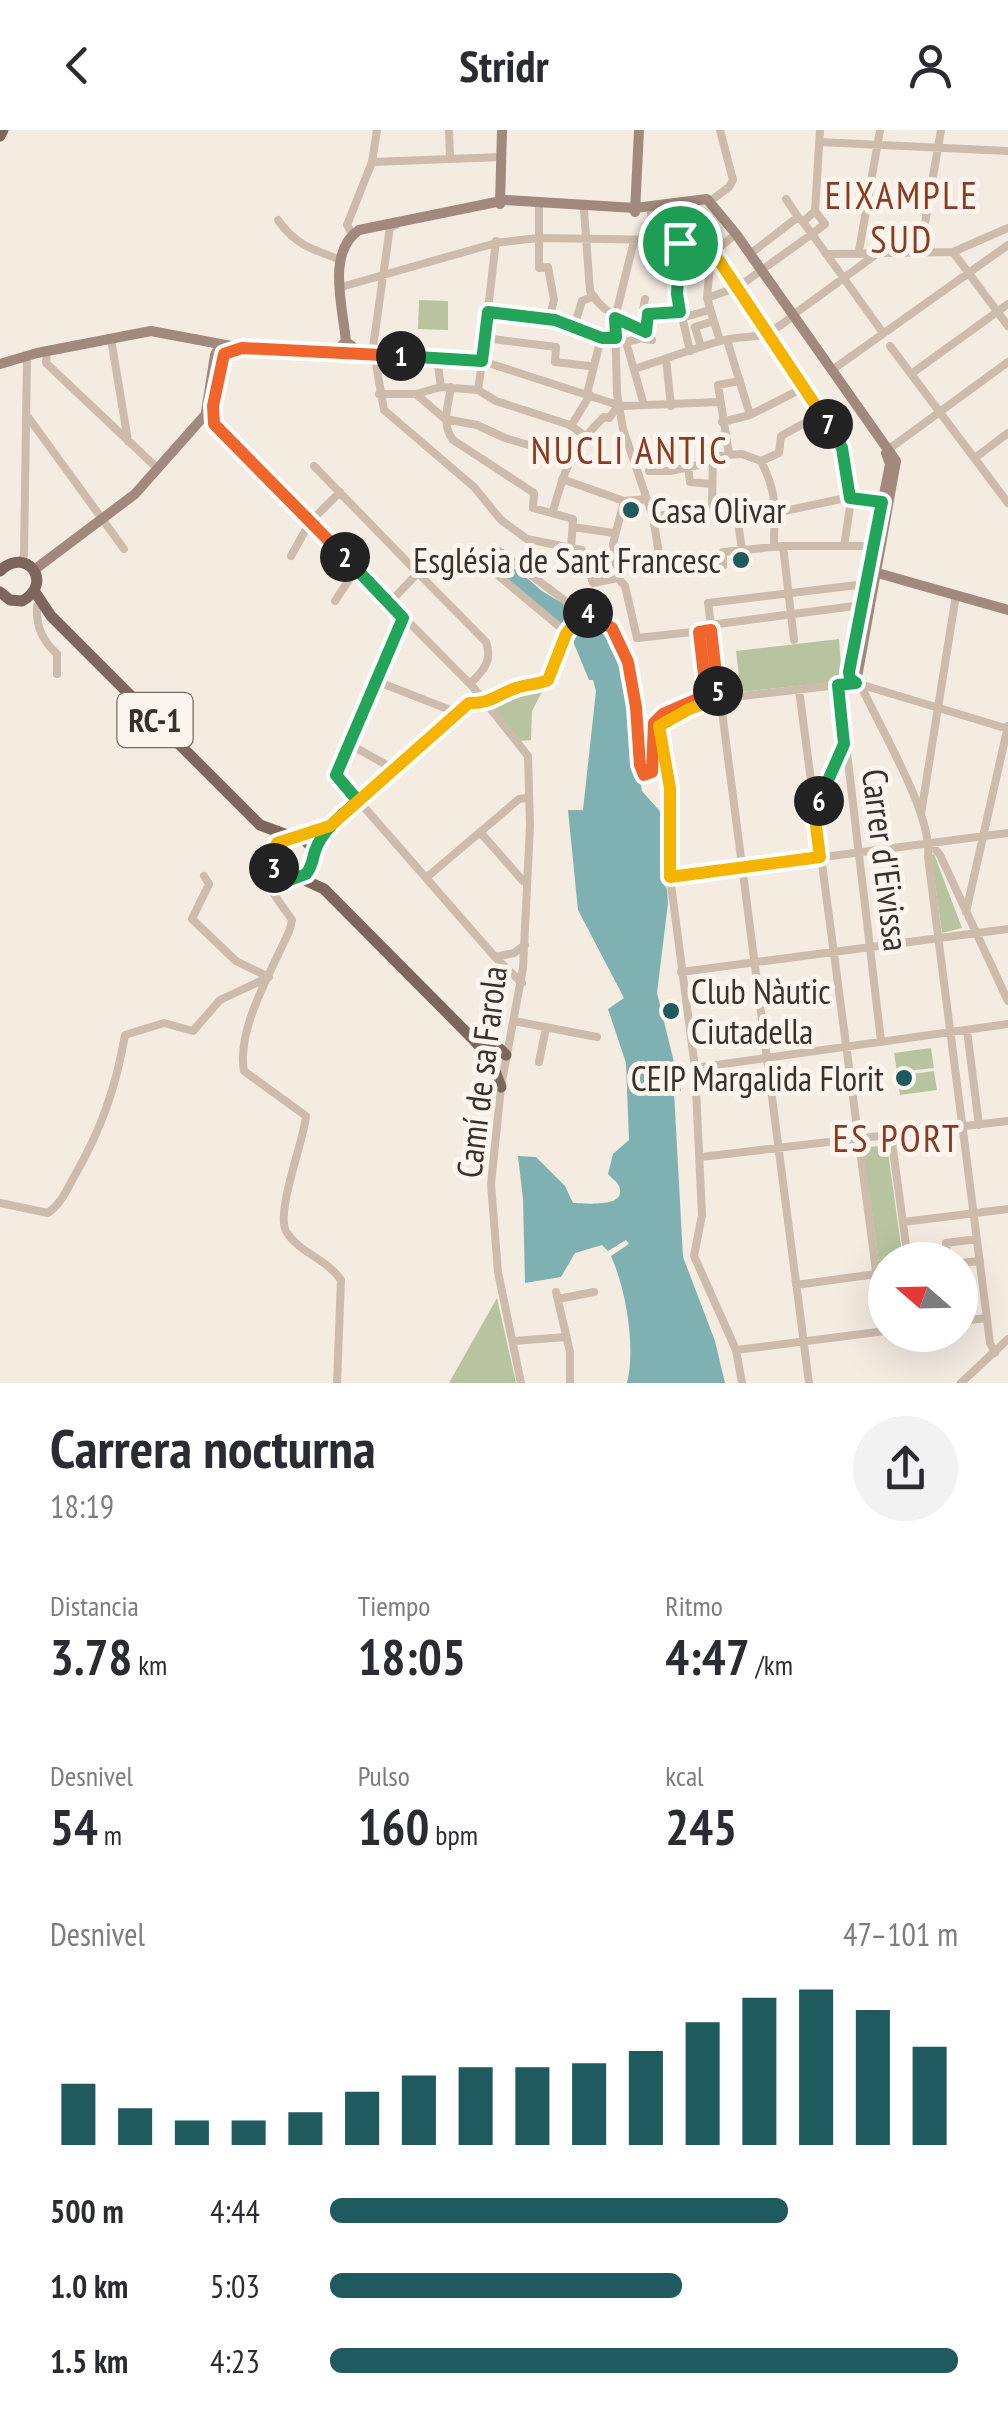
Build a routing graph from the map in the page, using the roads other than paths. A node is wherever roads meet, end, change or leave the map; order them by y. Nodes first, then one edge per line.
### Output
1 (378, 130) edge
2 (449, 130) edge
3 (502, 130) edge
4 (639, 130) edge
5 (720, 130) edge
6 (820, 130) edge
7 (880, 130) edge
8 (942, 130) edge
9 (820, 142) junction
10 (878, 144) junction
11 (938, 148) junction
12 (1008, 151) edge
13 (501, 157) junction
14 (450, 158) junction
15 (372, 162) junction
16 (786, 198) dead end
17 (708, 202) junction
18 (500, 205) junction
19 (539, 205) junction
20 (584, 207) junction
21 (681, 208) junction
22 (635, 210) junction
23 (815, 211) junction
24 (800, 219) junction
25 (278, 220) dead end
26 (405, 220) junction
27 (390, 227) junction
28 (1008, 228) edge
29 (354, 234) junction
30 (812, 234) junction
31 (734, 235) junction
32 (584, 236) junction
33 (538, 238) junction
34 (634, 240) junction
35 (496, 241) junction
36 (680, 243) junction
37 (1008, 245) edge
38 (859, 252) junction
39 (880, 252) junction
40 (920, 252) junction
41 (953, 252) junction
42 (711, 254) junction
43 (750, 254) junction
44 (826, 254) junction
45 (339, 260) junction
46 (527, 268) dead end
47 (538, 268) junction
48 (759, 271) junction
49 (967, 272) junction
50 (384, 276) junction
51 (844, 279) junction
52 (341, 287) junction
53 (738, 288) junction
54 (707, 298) junction
55 (596, 299) junction
56 (645, 299) dead end
57 (1008, 304) edge
58 (997, 311) junction
59 (488, 312) junction
60 (648, 314) junction
61 (681, 315) junction
62 (551, 316) junction
63 (616, 317) junction
64 (791, 317) junction
65 (1008, 326) edge
66 (574, 327) junction
67 (768, 335) junction
68 (883, 335) junction
69 (644, 337) junction
70 (485, 338) junction
71 (603, 339) junction
72 (111, 340) junction
73 (724, 340) junction
74 (621, 342) junction
75 (890, 346) dead end
76 (219, 347) junction
77 (701, 347) junction
78 (348, 348) junction
79 (374, 351) junction
80 (690, 351) junction
81 (47, 357) junction
82 (436, 359) junction
83 (666, 359) junction
84 (27, 361) junction
85 (1008, 362) edge
86 (0, 364) edge
87 (482, 365) junction
88 (593, 365) junction
89 (634, 369) junction
90 (830, 371) junction
91 (911, 374) junction
92 (740, 381) junction
93 (440, 387) junction
94 (451, 387) junction
95 (803, 388) junction
96 (478, 390) junction
97 (379, 394) junction
98 (416, 394) junction
99 (589, 394) junction
100 (719, 402) junction
101 (619, 405) junction
102 (644, 406) junction
103 (671, 406) junction
104 (209, 409) junction
105 (811, 411) dead end
106 (940, 412) junction
107 (750, 414) junction
108 (123, 415) junction
109 (28, 417) junction
110 (445, 420) junction
111 (108, 421) junction
112 (722, 422) junction
113 (571, 426) junction
114 (1008, 433) edge
115 (585, 436) junction
116 (128, 440) junction
117 (889, 453) junction
118 (729, 454) junction
119 (569, 458) junction
120 (976, 459) junction
121 (761, 461) junction
122 (713, 462) junction
123 (314, 466) dead end
124 (688, 467) junction
125 (156, 468) junction
126 (649, 471) dead end
127 (562, 479) junction
128 (711, 484) junction
129 (340, 492) junction
130 (850, 498) junction
131 (648, 500) junction
132 (624, 501) junction
133 (1008, 501) edge
134 (886, 502) junction
135 (712, 506) junction
136 (996, 508) dead end
137 (553, 512) junction
138 (776, 514) junction
139 (654, 517) junction
140 (103, 518) junction
141 (310, 522) junction
142 (738, 522) junction
143 (573, 523) junction
144 (614, 533) junction
145 (844, 546) junction
146 (778, 547) junction
147 (877, 547) junction
148 (124, 548) dead end
149 (571, 548) junction
150 (742, 550) junction
151 (499, 552) dead end
152 (292, 556) dead end
153 (0, 558) edge
154 (18, 562) junction
155 (488, 566) dead end
156 (724, 566) dead end
157 (356, 568) junction
158 (34, 570) junction
159 (0, 571) edge
160 (662, 572) dead end
161 (418, 573) junction
162 (870, 576) junction
163 (622, 582) junction
164 (0, 592) edge
165 (34, 592) junction
166 (788, 593) junction
167 (956, 595) junction
168 (22, 601) junction
169 (335, 601) dead end
170 (389, 603) junction
171 (36, 606) junction
172 (866, 606) junction
173 (1008, 610) edge
174 (582, 613) junction
175 (790, 614) junction
176 (51, 616) junction
177 (403, 618) junction
178 (714, 626) junction
179 (567, 632) junction
180 (699, 632) junction
181 (794, 640) dead end
182 (56, 674) dead end
183 (376, 681) junction
184 (838, 685) junction
185 (858, 685) junction
186 (472, 686) junction
187 (799, 690) junction
188 (719, 699) junction
189 (469, 703) junction
190 (487, 703) junction
191 (939, 709) junction
192 (458, 714) junction
193 (1008, 728) edge
194 (349, 744) junction
195 (844, 744) junction
196 (394, 769) junction
197 (528, 798) junction
198 (358, 801) junction
199 (814, 811) junction
200 (921, 814) junction
201 (260, 825) junction
202 (330, 826) junction
203 (480, 832) junction
204 (1008, 833) edge
205 (985, 836) junction
206 (295, 837) junction
207 (930, 843) junction
208 (858, 852) junction
209 (314, 857) junction
210 (820, 857) junction
211 (273, 862) junction
212 (742, 868) junction
213 (204, 876) dead end
214 (670, 877) junction
215 (294, 878) junction
216 (426, 878) junction
217 (525, 884) junction
218 (274, 886) junction
219 (324, 889) junction
220 (966, 912) junction
221 (1008, 929) edge
222 (977, 934) junction
223 (939, 938) junction
224 (524, 945) junction
225 (869, 948) junction
226 (833, 952) junction
227 (495, 958) junction
228 (754, 962) junction
229 (681, 972) junction
230 (269, 978) junction
231 (522, 983) junction
232 (1008, 1000) edge
233 (514, 1021) junction
234 (1008, 1024) edge
235 (546, 1028) junction
236 (967, 1030) junction
237 (952, 1032) junction
238 (510, 1036) junction
239 (597, 1038) dead end
240 (881, 1041) junction
241 (846, 1046) junction
242 (491, 1052) junction
243 (506, 1055) junction
244 (766, 1057) junction
245 (539, 1062) dead end
246 (695, 1068) junction
247 (500, 1087) junction
248 (1008, 1121) edge
249 (979, 1124) junction
250 (963, 1126) junction
251 (891, 1135) junction
252 (858, 1139) junction
253 (778, 1148) junction
254 (700, 1157) junction
255 (0, 1204) edge
256 (1008, 1209) edge
257 (974, 1213) junction
258 (903, 1222) junction
259 (977, 1239) junction
260 (872, 1242) edge
261 (906, 1242) edge
262 (954, 1242) edge
263 (980, 1261) joint
264 (868, 1275) edge
265 (796, 1285) junction
266 (594, 1292) dead end
267 (987, 1318) junction
268 (978, 1319) edge
269 (868, 1333) edge
270 (566, 1337) junction
271 (1008, 1339) edge
272 (514, 1341) junction
273 (804, 1341) junction
274 (736, 1350) junction
275 (995, 1353) junction
276 (337, 1383) edge
277 (521, 1383) edge
278 (570, 1383) edge
279 (742, 1383) edge
280 (809, 1383) edge
281 (961, 1383) edge

1 - 15 street
2 - 14 street
3 - 13 street
4 - 22 street
5 - 17 street
6 - 9 street
7 - 10 street
8 - 11 street
9 - 10 street
9 - 23 street
10 - 11 street
10 - 38 street
11 - 12 street
11 - 40 street
13 - 14 street
13 - 18 street
14 - 15 street
15 - 29 street
16 - 24 street
17 - 21 street
17 - 22 street
17 - 31 street
18 - 19 street
18 - 26 street
18 - 27 street
19 - 20 street
19 - 33 street
20 - 22 street
20 - 32 street
21 - 22 street
21 - 36 street
23 - 24 street
23 - 30 street
24 - 30 street
24 - 43 street
25 - 45 street
26 - 27 street
26 - 29 street
27 - 29 street
27 - 50 street
28 - 41 street
29 - 45 street
30 - 44 street
30 - 48 street
31 - 42 street
31 - 43 street
31 - 48 street
32 - 33 street
32 - 34 street
32 - 55 street
33 - 35 street
33 - 47 street
34 - 36 street
34 - 63 street
35 - 50 street
35 - 59 street
36 - 42 street
36 - 61 street
37 - 49 street
38 - 39 street
38 - 44 street
39 - 40 street
39 - 51 street
40 - 41 street
41 - 49 street
42 - 53 street
42 - 54 street
43 - 48 street
44 - 51 street
45 - 52 street
46 - 47 street
47 - 62 street
48 - 53 street
48 - 64 street
49 - 58 street
49 - 68 street
50 - 52 street
50 - 79 street
51 - 64 street
51 - 68 street
52 - 78 street
53 - 54 street
53 - 67 street
54 - 61 street
55 - 63 street
55 - 66 street
56 - 60 street
57 - 58 street
58 - 65 street
58 - 91 street
59 - 62 street
59 - 70 street
60 - 61 street
60 - 69 street
61 - 80 street
62 - 66 street
63 - 69 street
63 - 74 street
64 - 67 street
64 - 90 street
66 - 71 street
67 - 73 street
67 - 95 street
68 - 90 street
69 - 74 street
70 - 87 street
70 - 88 street
71 - 74 street
71 - 88 street
72 - 76 street
72 - 81 street
72 - 108 street
73 - 77 street
73 - 77 street
73 - 92 street
74 - 89 street
74 - 101 street
75 - 91 street
76 - 78 street
76 - 104 street
77 - 80 street
78 - 79 street
79 - 82 street
79 - 97 street
80 - 83 street
81 - 84 street
81 - 111 street
82 - 87 street
82 - 93 street
83 - 89 street
83 - 103 street
84 - 86 street
84 - 109 street
85 - 106 street
87 - 96 street
87 - 99 street
88 - 99 street
89 - 102 street
90 - 117 street
91 - 106 street
92 - 100 street
92 - 107 street
93 - 94 street
93 - 98 street
94 - 96 street
94 - 110 street
95 - 107 street
95 - 130 street
96 - 113 street
97 - 98 street
97 - 149 street
98 - 110 street
99 - 101 street
99 - 113 street
100 - 103 street
100 - 112 street
101 - 102 street
101 - 115 street
101 - 131 street
102 - 103 street
104 - 125 street
104 - 141 street
105 - 121 street
106 - 117 street
106 - 120 street
107 - 112 street
108 - 111 street
108 - 116 street
109 - 140 street
109 - 154 street
110 - 119 street
110 - 137 street
111 - 116 street
112 - 118 street
113 - 115 street
114 - 120 street
115 - 119 street
116 - 125 street
117 - 134 street
118 - 121 street
118 - 122 street
119 - 127 street
120 - 133 street
121 - 138 street
122 - 124 street
122 - 128 street
123 - 129 street
124 - 126 street
124 - 128 street
125 - 140 street
127 - 132 street
127 - 137 street
128 - 135 street
129 - 141 street
129 - 161 street
130 - 134 street
130 - 138 street
130 - 145 street
131 - 132 street
131 - 139 street
132 - 144 street
133 - 136 street
134 - 147 street
135 - 139 street
135 - 142 street
137 - 143 street
138 - 142 street
138 - 146 street
139 - 160 street
140 - 148 street
140 - 158 street
141 - 152 street
141 - 157 street
142 - 150 street
143 - 144 street
143 - 149 street
144 - 163 street
145 - 146 street
145 - 147 street
146 - 150 street
146 - 166 street
147 - 162 street
149 - 163 street
150 - 156 street
151 - 174 street
153 - 154 main road
154 - 158 main road
154 - 159 main road
155 - 179 street
157 - 169 street
157 - 170 street
158 - 165 main road
161 - 170 street
161 - 186 street
162 - 166 street
162 - 167 street
162 - 172 street
163 - 180 street
164 - 168 main road, RC-1
165 - 168 main road
165 - 176 main road, RC-1
166 - 175 street
166 - 178 street
167 - 173 street
167 - 191 street
168 - 171 main road, RC-1
170 - 177 street
171 - 176 main road, RC-1
171 - 182 street
172 - 175 street
172 - 185 street
174 - 179 street
174 - 180 street
175 - 178 street
175 - 181 street
176 - 201 main road, RC-1
177 - 183 street
177 - 186 street
178 - 180 street
178 - 188 street
179 - 190 street
183 - 192 street
183 - 194 street
184 - 185 street
184 - 187 street
184 - 195 street, Carrer d'Eivissa
185 - 191 street
185 - 200 street
186 - 189 street
186 - 190 street
187 - 188 street
187 - 199 street
188 - 212 street
188 - 214 street
189 - 190 street
189 - 192 street
190 - 197 street, Camí de sa Farola
191 - 193 street
191 - 200 street
192 - 196 street
193 - 205 street
194 - 196 street
194 - 198 street
195 - 199 street
195 - 208 street, Carrer d'Eivissa
196 - 198 street
197 - 203 street
197 - 217 street, Camí de sa Farola
198 - 202 street
198 - 216 street
199 - 210 street
200 - 207 street
201 - 206 main road, RC-1
201 - 211 main road, RC-1
202 - 206 street
202 - 209 street
203 - 216 street
203 - 217 street
204 - 205 street
205 - 207 street
205 - 220 street
206 - 209 main road, RC-1
206 - 211 main road
207 - 208 street
207 - 220 street
207 - 223 street
208 - 210 street
208 - 225 street, Carrer d'Eivissa
209 - 215 main road
209 - 219 main road, RC-1
210 - 212 street
210 - 226 street
211 - 215 main road, RC-1
211 - 218 street
212 - 214 street
212 - 228 street
213 - 230 street
214 - 229 street
215 - 218 street
215 - 219 main road, RC-1
216 - 227 street
217 - 224 street, Camí de sa Farola
218 - 230 street
219 - 242 main road, RC-1
220 - 222 street
221 - 222 street
222 - 223 street
222 - 232 street
223 - 225 street
223 - 237 street
224 - 227 street, Camí de sa Farola
224 - 231 street, Camí de sa Farola
225 - 226 street
225 - 240 street, Carrer d'Eivissa
226 - 228 street
226 - 241 street
227 - 231 street
228 - 229 street
228 - 244 street
229 - 246 street
230 - 255 street
230 - 276 street
231 - 233 street, Camí de sa Farola
233 - 235 street
233 - 238 street, Camí de sa Farola
234 - 236 street
235 - 239 street
235 - 245 street
236 - 237 street
236 - 249 street
237 - 240 street
237 - 250 street
238 - 242 main road
238 - 243 street, Camí de sa Farola
240 - 241 street
241 - 244 street
241 - 252 street
242 - 243 main road, RC-1
242 - 247 main road
243 - 247 street, Camí de sa Farola
244 - 246 street
244 - 253 street
246 - 254 street
247 - 272 street, Camí de sa Farola
248 - 249 street
249 - 250 street
250 - 251 street
250 - 257 street
251 - 252 street
251 - 258 street
252 - 253 street
252 - 260 street
253 - 254 street
253 - 265 street
254 - 274 street
256 - 257 street
257 - 258 street
257 - 259 street
258 - 261 street
259 - 262 street
259 - 263 street
263 - 267 street
264 - 265 street
265 - 273 street
266 - 270 street
267 - 268 street
267 - 275 street
269 - 273 street
270 - 272 street
270 - 278 street
271 - 275 street
272 - 277 street, Camí de sa Farola
273 - 274 street
273 - 280 street
274 - 279 street
275 - 281 street

